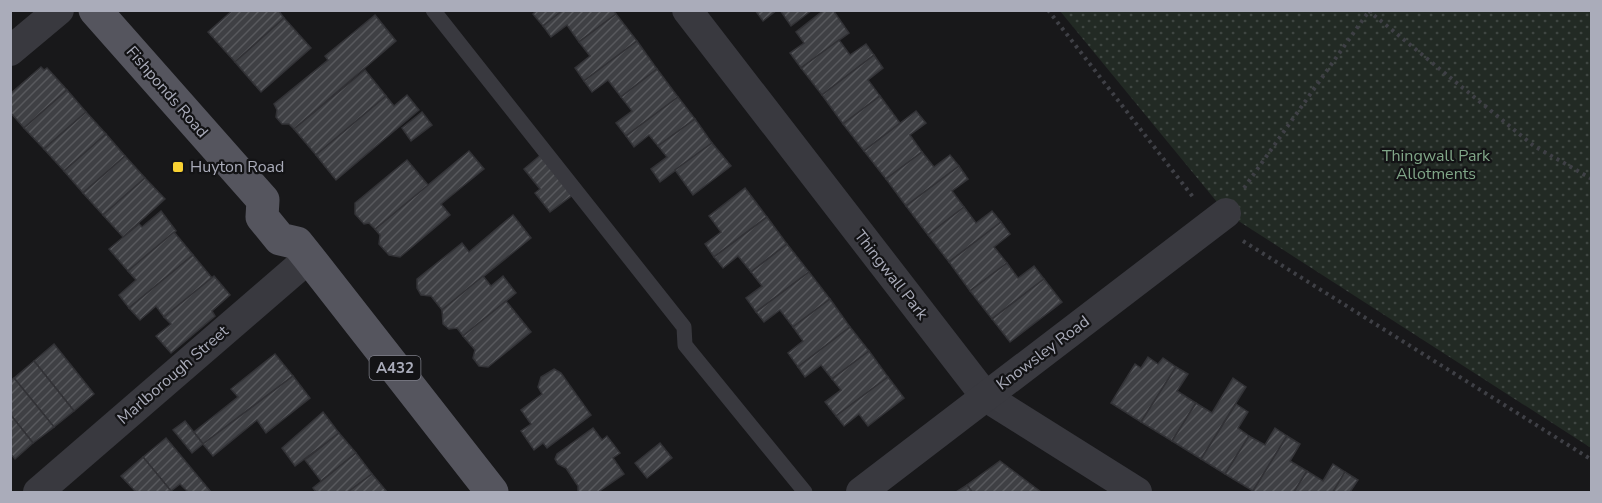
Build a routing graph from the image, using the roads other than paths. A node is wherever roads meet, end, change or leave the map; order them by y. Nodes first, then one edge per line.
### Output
1 (59, 10) edge
2 (96, 10) edge
3 (433, 10) edge
4 (687, 10) edge
5 (10, 51) edge
6 (1220, 218) road end
7 (303, 251) junction
8 (986, 397) junction
9 (38, 492) edge
10 (492, 492) edge
11 (805, 492) edge
12 (861, 492) edge
13 (1137, 492) edge

1 - 5 street
2 - 7 main road, Fishponds Road / A432
3 - 11 lane
4 - 8 street, Thingwall Park
6 - 8 street, Knowsley Road
7 - 9 street, Marlborough Street
7 - 10 main road, Fishponds Road / A432
8 - 12 street, Knowsley Road
8 - 13 street, Thingwall Park

